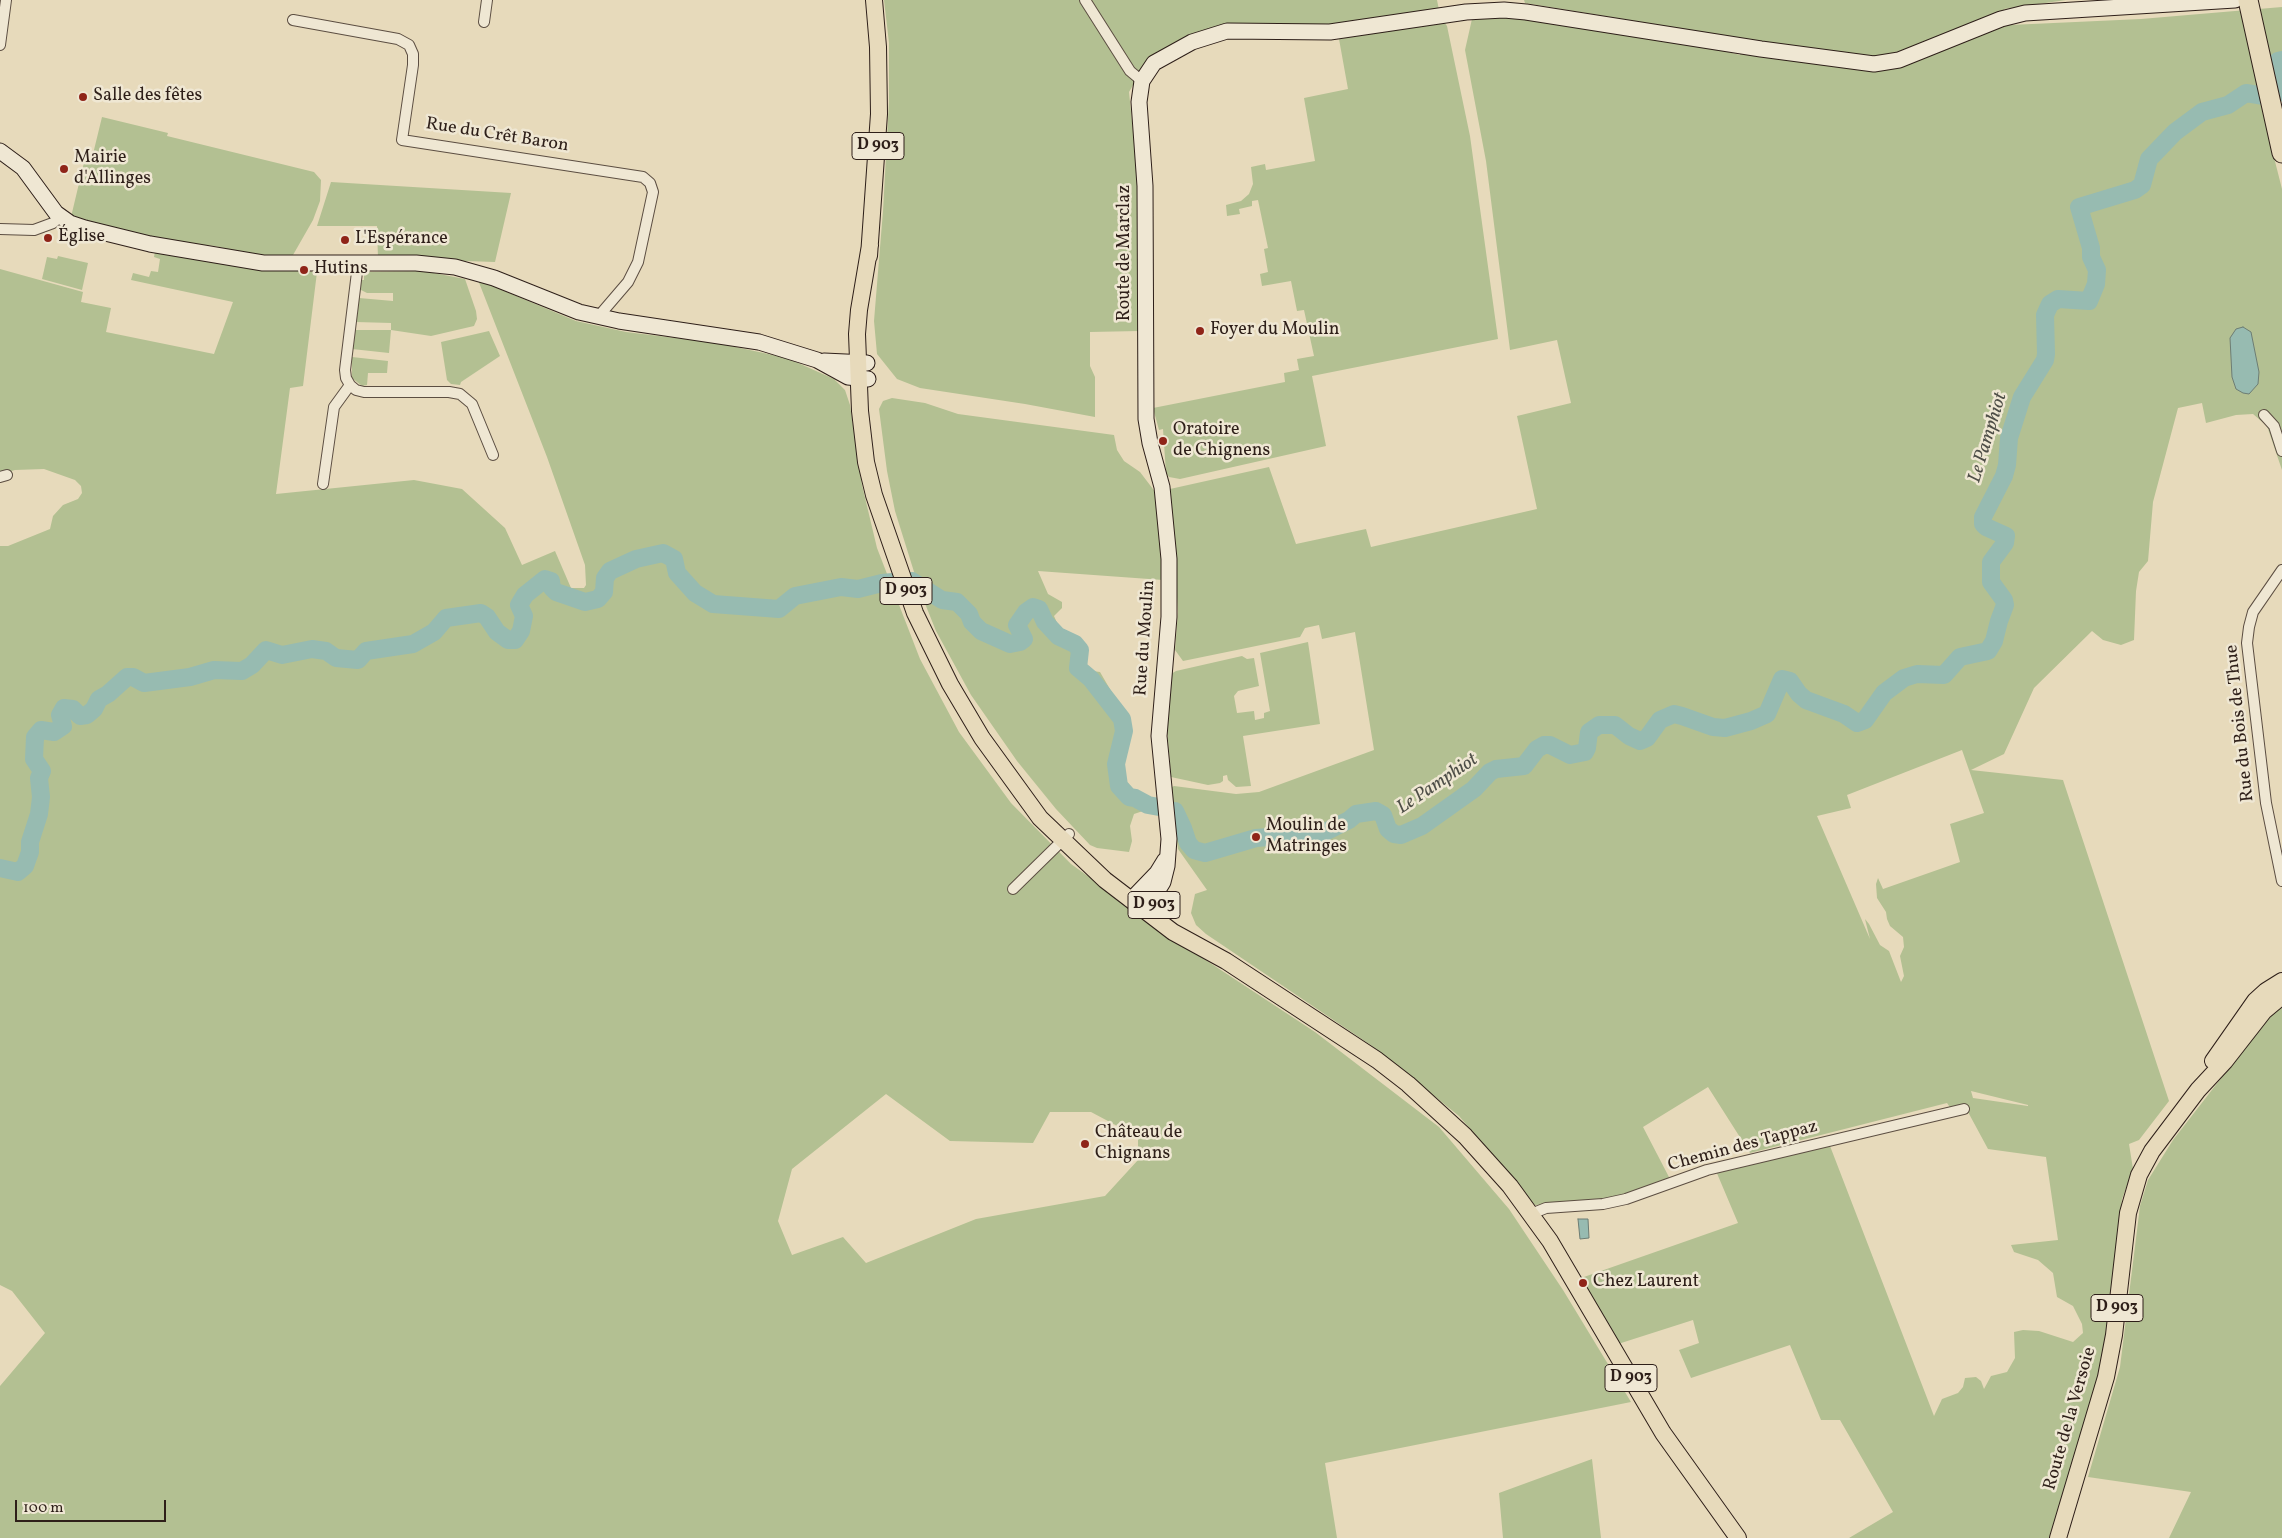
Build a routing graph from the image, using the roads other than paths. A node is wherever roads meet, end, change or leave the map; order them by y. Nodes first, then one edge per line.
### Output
1 (6, 0) edge
2 (487, 0) edge
3 (874, 0) edge
4 (1084, 0) edge
5 (2235, 0) edge
6 (2248, 0) edge
7 (2256, 0) edge
8 (294, 20) dead end
9 (484, 22) dead end
10 (0, 45) edge
11 (1142, 81) junction
12 (2282, 119) edge
13 (0, 152) edge
14 (2282, 153) edge
15 (57, 220) junction
16 (0, 229) edge
17 (358, 264) junction
18 (598, 317) junction
19 (862, 371) junction
20 (350, 385) junction
21 (2264, 415) dead end
22 (1147, 426) joint
23 (2282, 450) edge
24 (493, 455) dead end
25 (324, 484) dead end
26 (2282, 570) edge
27 (1065, 837) junction
28 (1168, 854) junction
29 (2282, 881) edge
30 (1013, 889) dead end
31 (1134, 896) junction
32 (1148, 907) junction
33 (2282, 981) edge
34 (2282, 996) edge
35 (2198, 1090) junction
36 (1964, 1109) dead end
37 (1531, 1214) junction
38 (1738, 1538) edge
39 (2058, 1538) edge

1 - 10 street
2 - 9 street
3 - 19 main road, D 903
4 - 11 street
5 - 11 street
6 - 14 highway
7 - 12 highway
8 - 18 street, Rue du Crêt Baron
11 - 22 street, Route de Marclaz
13 - 15 street
15 - 16 street
15 - 17 street
17 - 18 street
17 - 20 street
18 - 19 street
19 - 27 main road, D 903
20 - 24 street
20 - 25 street
21 - 23 street
22 - 28 street, Rue du Moulin
26 - 29 street, Rue du Bois de Thue
27 - 30 street
27 - 31 main road, D 903
28 - 31 street
28 - 32 street, Rue du Moulin
31 - 32 main road, D 903
32 - 37 main road, D 903
33 - 35 main road, Route de la Versoie / D 903
34 - 35 main road, Route de la Versoie / D 903
35 - 39 main road, Route de la Versoie / D 903
36 - 37 street, Chemin des Tappaz
37 - 38 main road, D 903

